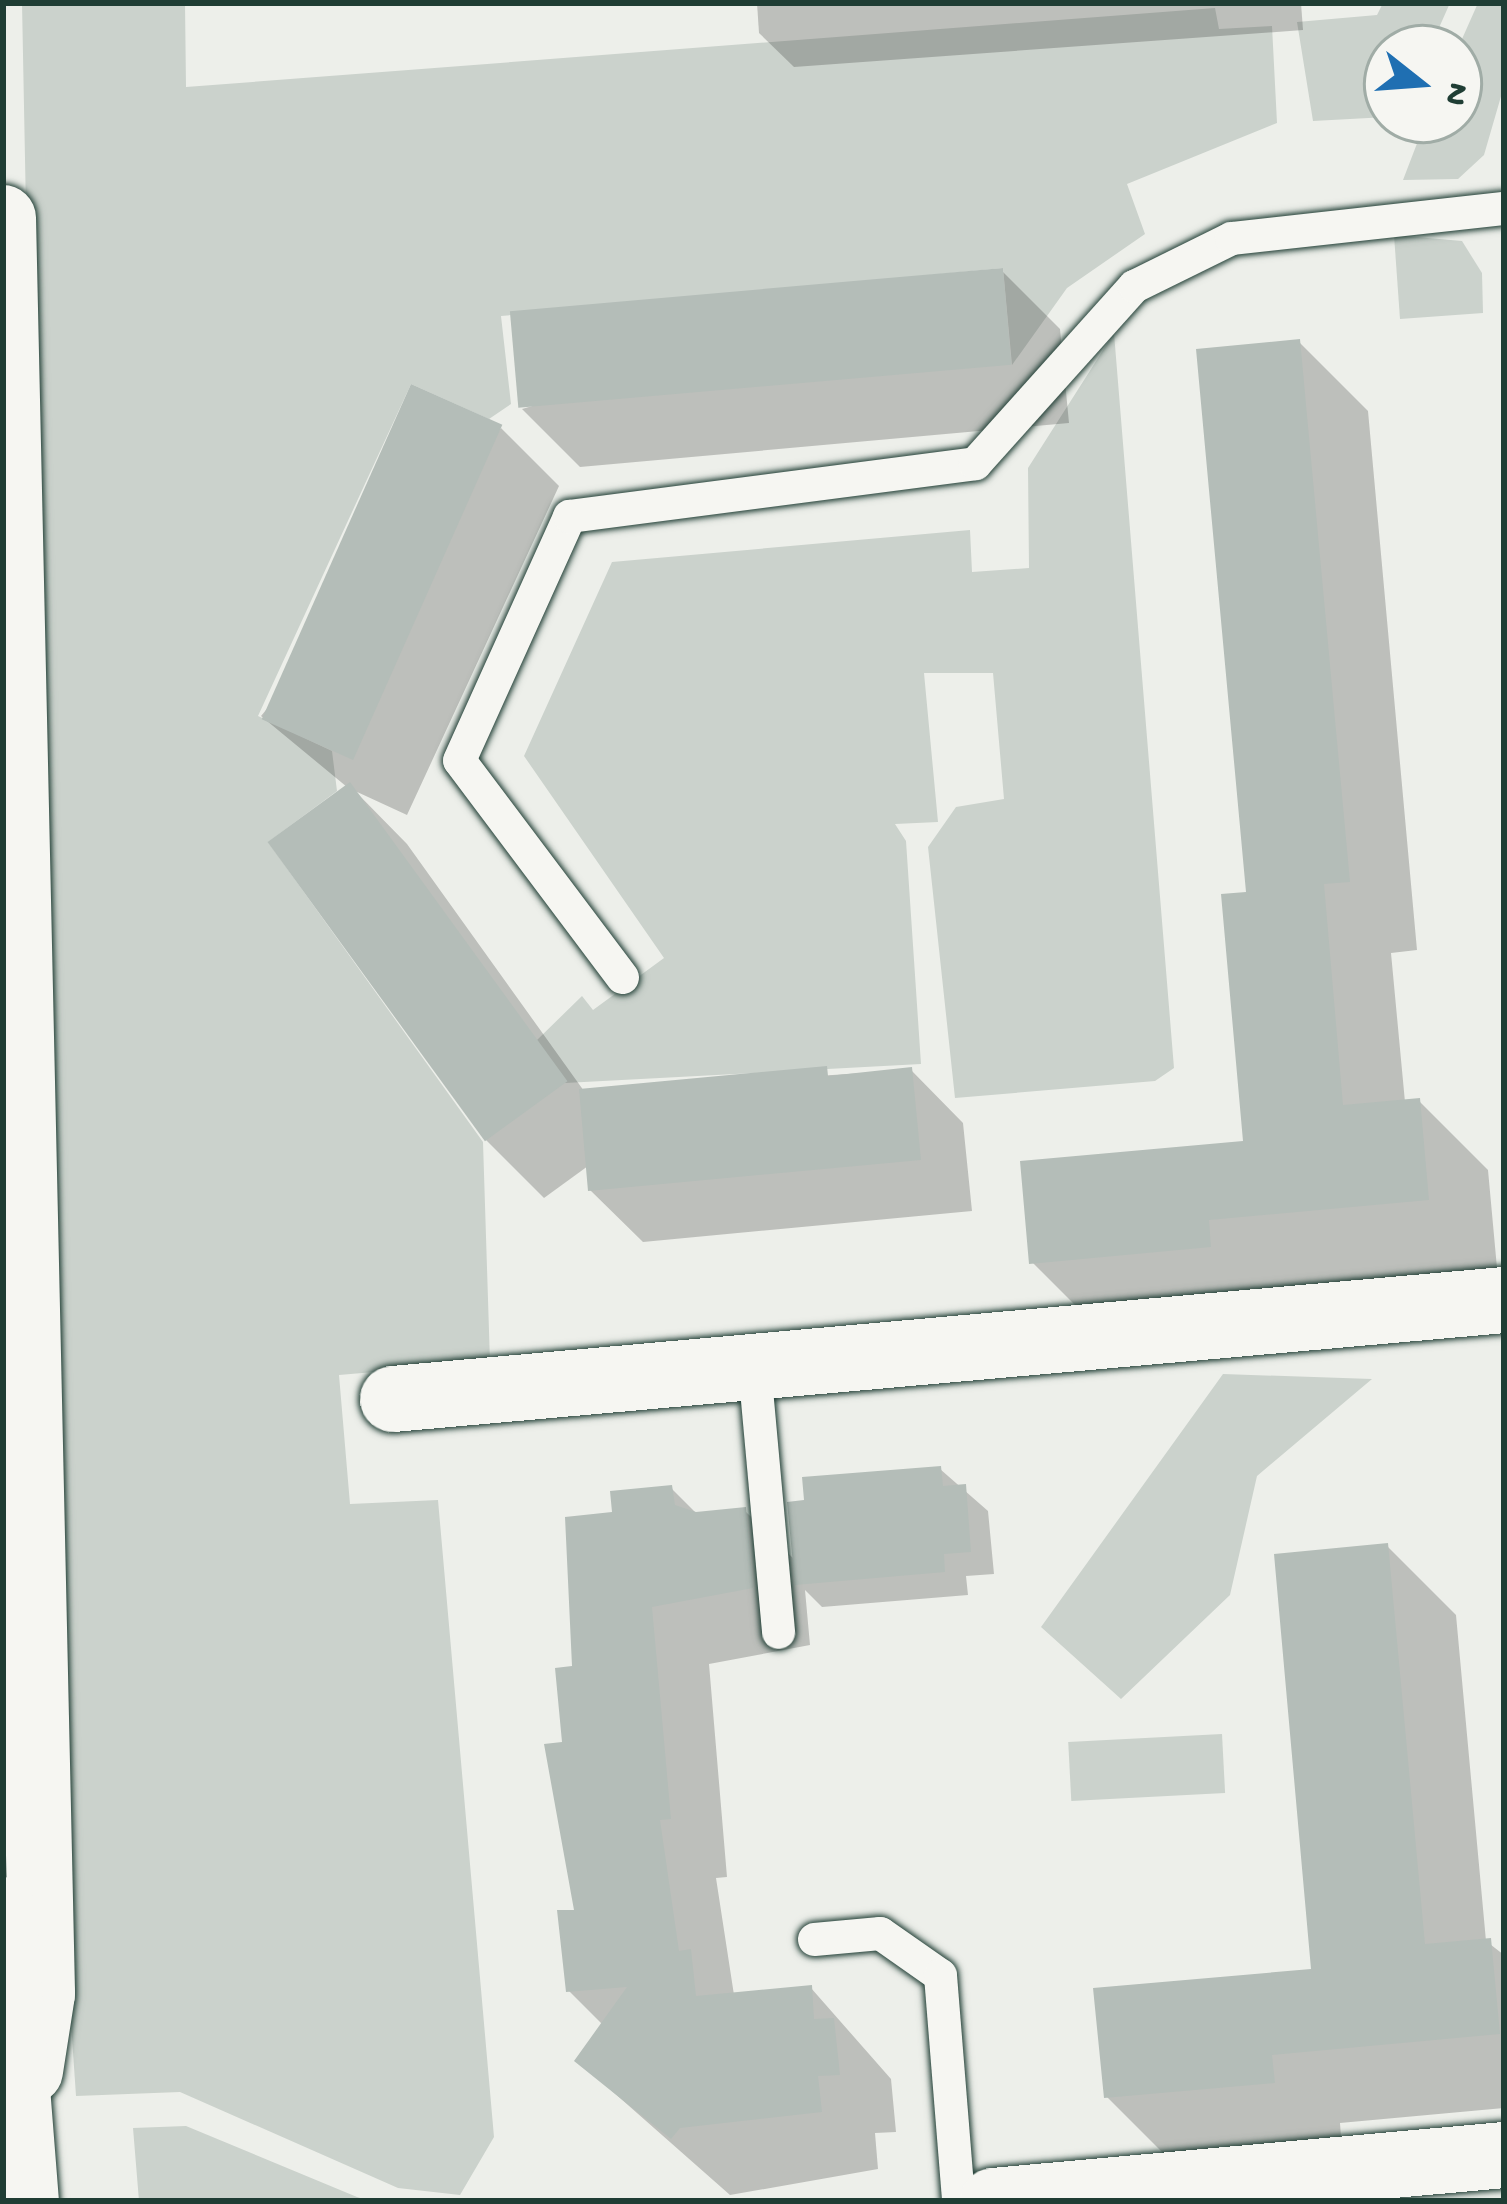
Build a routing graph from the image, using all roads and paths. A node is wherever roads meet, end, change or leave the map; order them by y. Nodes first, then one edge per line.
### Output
1 (1504, 208) edge
2 (3, 218) edge
3 (622, 976) dead end
4 (1504, 1300) edge
5 (754, 1367) junction
6 (393, 1399) dead end
7 (778, 1632) dead end
8 (3, 1910) edge
9 (814, 1939) dead end
10 (22, 2116) junction
11 (1504, 2155) edge
12 (1146, 2194) edge
13 (26, 2201) edge
14 (958, 2201) edge
15 (994, 2201) edge

1 - 3 lane
2 - 10 street
4 - 5 street
5 - 6 street
5 - 7 lane
8 - 10 street
9 - 14 lane
10 - 13 street
11 - 12 street
12 - 15 street

